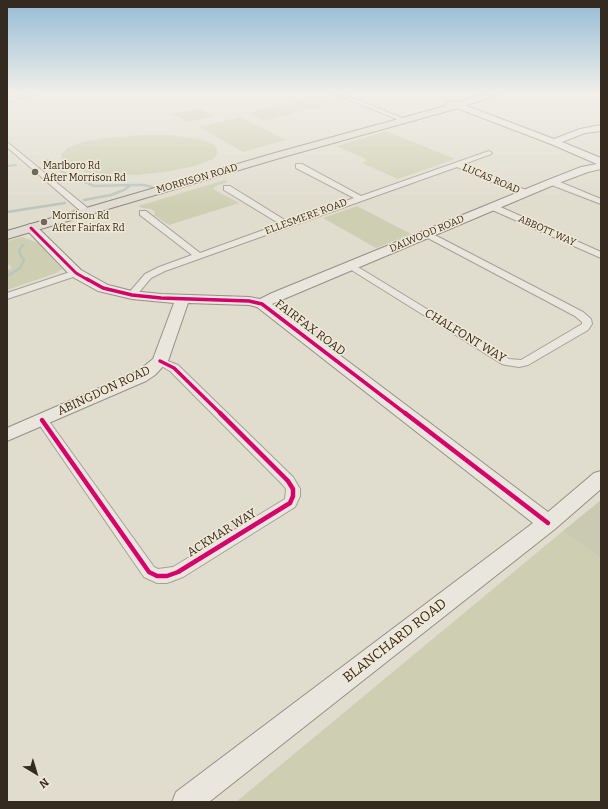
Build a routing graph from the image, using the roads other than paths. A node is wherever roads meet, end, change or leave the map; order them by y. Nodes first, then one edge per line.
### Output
1 (360, 132) edge
2 (526, 132) edge
3 (581, 132) edge
4 (554, 142) junction
5 (7, 144) edge
6 (489, 153) dead end
7 (598, 162) edge
8 (457, 164) junction
9 (299, 166) dead end
10 (552, 182) junction
11 (227, 188) dead end
12 (525, 193) junction
13 (360, 198) junction
14 (601, 202) edge
15 (493, 207) junction
16 (87, 212) junction
17 (143, 213) dead end
18 (286, 224) junction
19 (31, 228) junction
20 (427, 234) junction
21 (7, 236) edge
22 (197, 255) junction
23 (601, 255) edge
24 (350, 266) junction
25 (76, 273) junction
26 (132, 295) junction
27 (7, 296) edge
28 (182, 299) junction
29 (262, 304) junction
30 (160, 361) junction
31 (42, 420) junction
32 (7, 435) edge
33 (601, 478) edge
34 (548, 523) junction
35 (186, 802) edge

1 - 16 main road, MORRISON ROAD
2 - 4 street
3 - 4 street
4 - 7 street
5 - 16 street
6 - 8 street, ELLESMERE ROAD
7 - 10 street, DALWOOD ROAD
8 - 12 street, LUCAS ROAD
8 - 13 street, ELLESMERE ROAD
9 - 13 street
10 - 12 street, DALWOOD ROAD
10 - 14 street
11 - 18 street
12 - 15 street, DALWOOD ROAD
13 - 18 street, ELLESMERE ROAD
15 - 20 street, DALWOOD ROAD
15 - 23 street, ABBOTT WAY
16 - 19 main road, MORRISON ROAD
17 - 22 street
18 - 22 street, ELLESMERE ROAD
19 - 21 main road, MORRISON ROAD
19 - 25 street, FAIRFAX ROAD
20 - 24 street, DALWOOD ROAD
20 - 24 street, CHALFONT WAY
22 - 26 street, ELLESMERE ROAD
24 - 29 street, DALWOOD ROAD
25 - 26 street, FAIRFAX ROAD
25 - 27 street
26 - 28 street, FAIRFAX ROAD
28 - 29 street, FAIRFAX ROAD
28 - 30 street, ABINGDON ROAD
29 - 34 street, FAIRFAX ROAD
30 - 31 street, ABINGDON ROAD
30 - 31 street, ACKMAR WAY
31 - 32 street, ABINGDON ROAD
33 - 34 street, BLANCHARD ROAD
34 - 35 street, BLANCHARD ROAD

